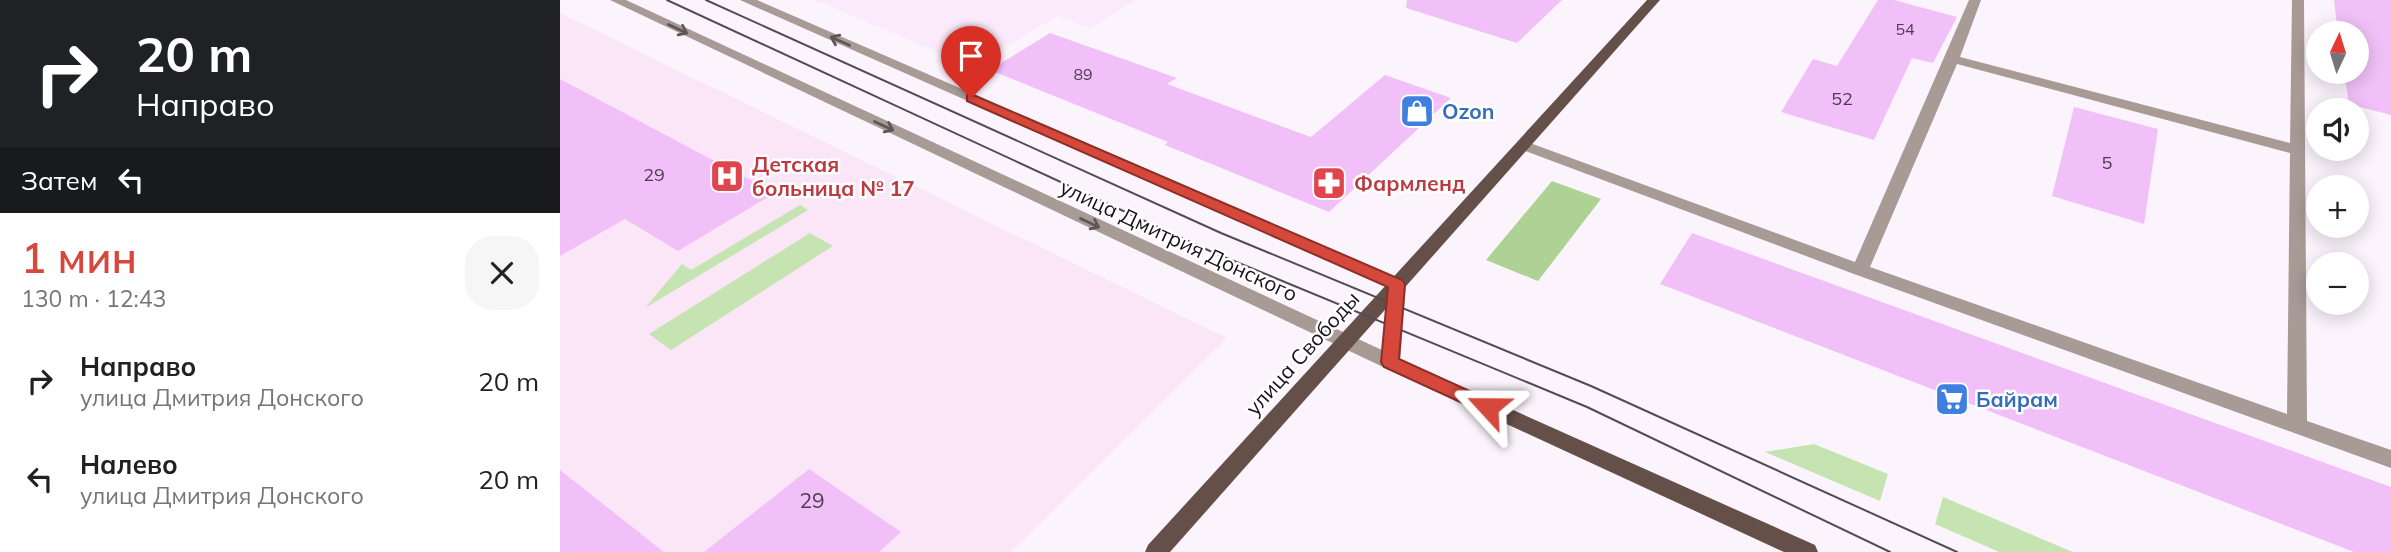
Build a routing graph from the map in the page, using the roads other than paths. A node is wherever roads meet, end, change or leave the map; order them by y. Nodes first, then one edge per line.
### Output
1 (617, 0) edge
2 (746, 0) edge
3 (1654, 0) edge
4 (1975, 0) edge
5 (2298, 0) edge
6 (1952, 60) junction
7 (1525, 146) junction
8 (2298, 150) junction
9 (1860, 270) junction
10 (1397, 284) junction
11 (1344, 342) junction
12 (1390, 362) junction
13 (2297, 426) junction
14 (2391, 460) edge
15 (1156, 552) edge
16 (1807, 552) edge

1 -> 11 street, улица Дмитрия Донского
10 -> 2 street, улица Дмитрия Донского
3 - 7 main road, улица Свободы
4 - 6 street
5 - 8 street
6 - 8 street
6 - 9 street
7 - 9 street
7 - 10 main road, улица Свободы
8 - 13 street
9 - 13 street
10 - 11 main road, улица Свободы
10 - 12 street
11 - 12 street, улица Дмитрия Донского
11 - 15 main road, улица Свободы
12 - 16 main road
13 - 14 street

